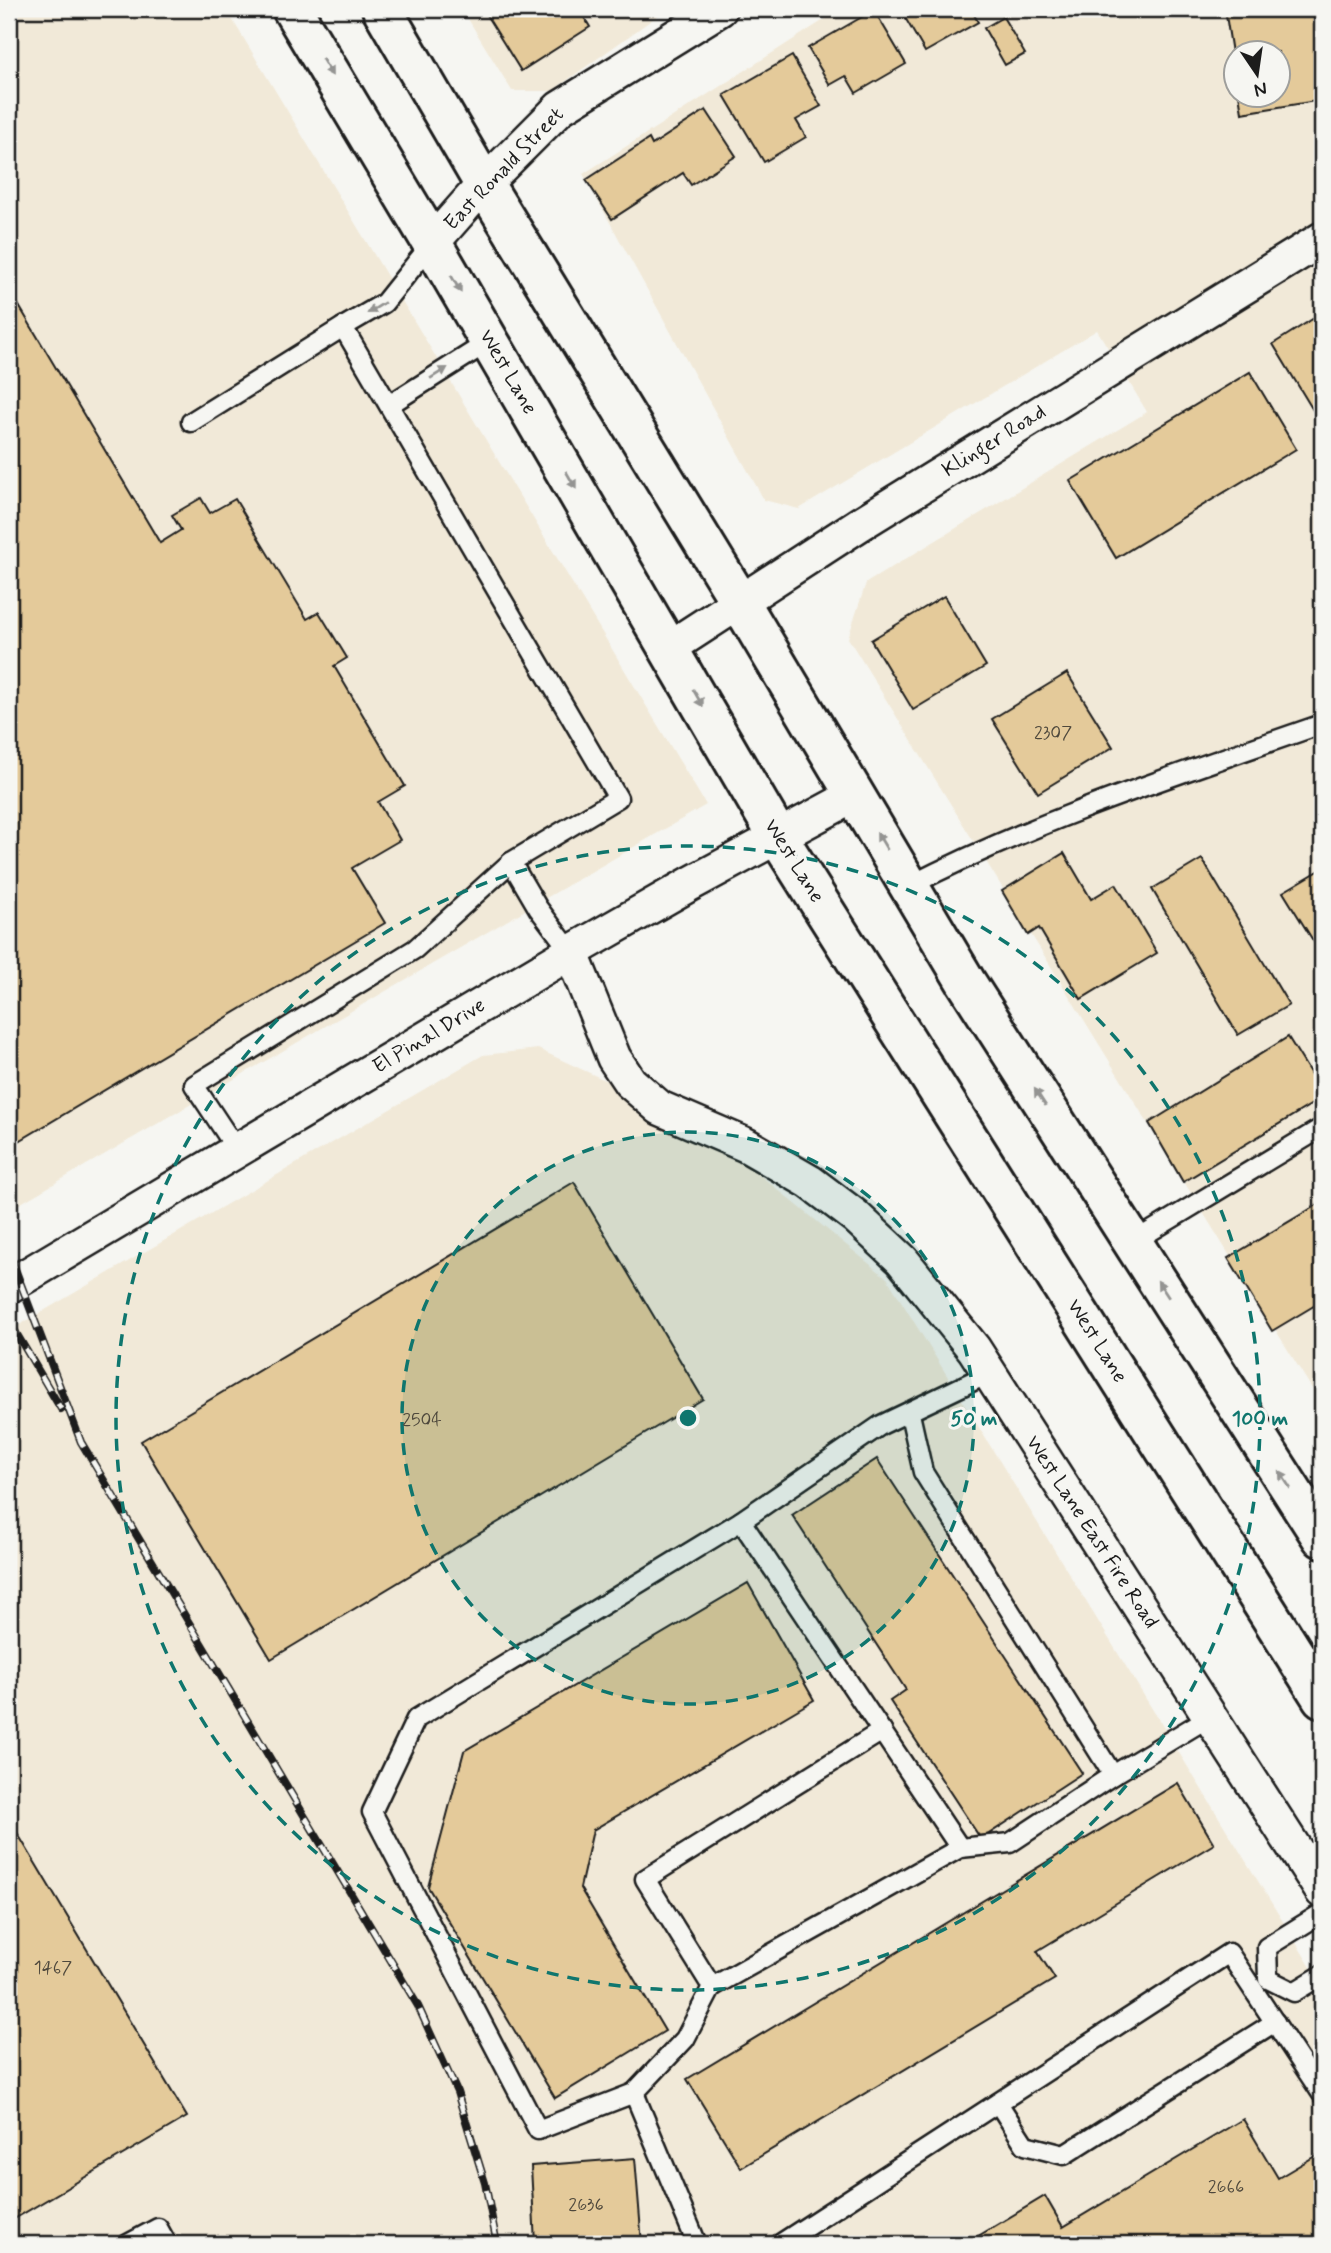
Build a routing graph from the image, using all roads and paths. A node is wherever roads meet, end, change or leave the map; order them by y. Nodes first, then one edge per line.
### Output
1 (292, 9) edge
2 (382, 9) edge
3 (720, 9) edge
4 (484, 184) junction
5 (1322, 239) edge
6 (432, 243) junction
7 (344, 327) junction
8 (490, 341) junction
9 (389, 405) junction
10 (191, 422) dead end
11 (740, 602) junction
12 (669, 648) junction
13 (1322, 724) edge
14 (855, 795) junction
15 (778, 837) junction
16 (511, 862) junction
17 (909, 886) junction
18 (571, 952) junction
19 (1318, 1130) dead end
20 (237, 1150) junction
21 (1133, 1242) junction
22 (9, 1286) edge
23 (990, 1373) junction
24 (910, 1414) junction
25 (741, 1521) junction
26 (1322, 1538) edge
27 (1322, 1698) edge
28 (1211, 1716) junction
29 (882, 1731) junction
30 (1113, 1775) junction
31 (960, 1848) junction
32 (1322, 1891) edge
33 (1322, 1913) edge
34 (1322, 1975) edge
35 (1261, 1984) junction
36 (712, 1987) junction
37 (1275, 2022) junction
38 (634, 2093) junction
39 (1322, 2094) edge
40 (999, 2103) junction
41 (128, 2244) edge
42 (167, 2244) edge
43 (697, 2244) edge
44 (780, 2244) edge

1 -> 6 main road, West Lane
2 - 4 main road
3 - 4 street, East Ronald Street
4 - 6 street, East Ronald Street
4 - 11 main road
5 - 11 street, Klinger Road
6 -> 7 lane
6 -> 8 main road, West Lane
7 - 9 lane
7 - 10 lane
9 -> 8 lane
8 -> 12 main road, West Lane
9 - 16 lane
11 - 12 street, Klinger Road
11 - 14 main road
12 -> 15 main road, West Lane
13 - 17 lane
14 - 15 street, El Pinal Drive
17 -> 14 main road
15 - 18 street, El Pinal Drive
15 - 27 main road, West Lane
16 - 18 lane
16 - 20 lane
21 -> 17 main road
18 - 20 street, El Pinal Drive
18 - 23 street, West Lane East Fire Road
19 - 21 lane
20 - 22 street, El Pinal Drive
26 -> 21 main road
23 - 24 lane
23 - 28 street, West Lane East Fire Road
24 - 25 lane
24 - 30 lane
25 - 29 lane
25 - 38 lane
28 - 30 lane
28 - 32 street, West Lane East Fire Road
29 - 31 lane
29 - 36 lane
30 - 31 lane
31 - 36 lane
33 - 35 lane
34 - 35 lane
35 - 37 lane
35 - 40 lane
36 - 38 lane
37 - 39 lane
37 - 40 lane
38 - 43 lane
40 - 44 lane
41 - 42 lane

